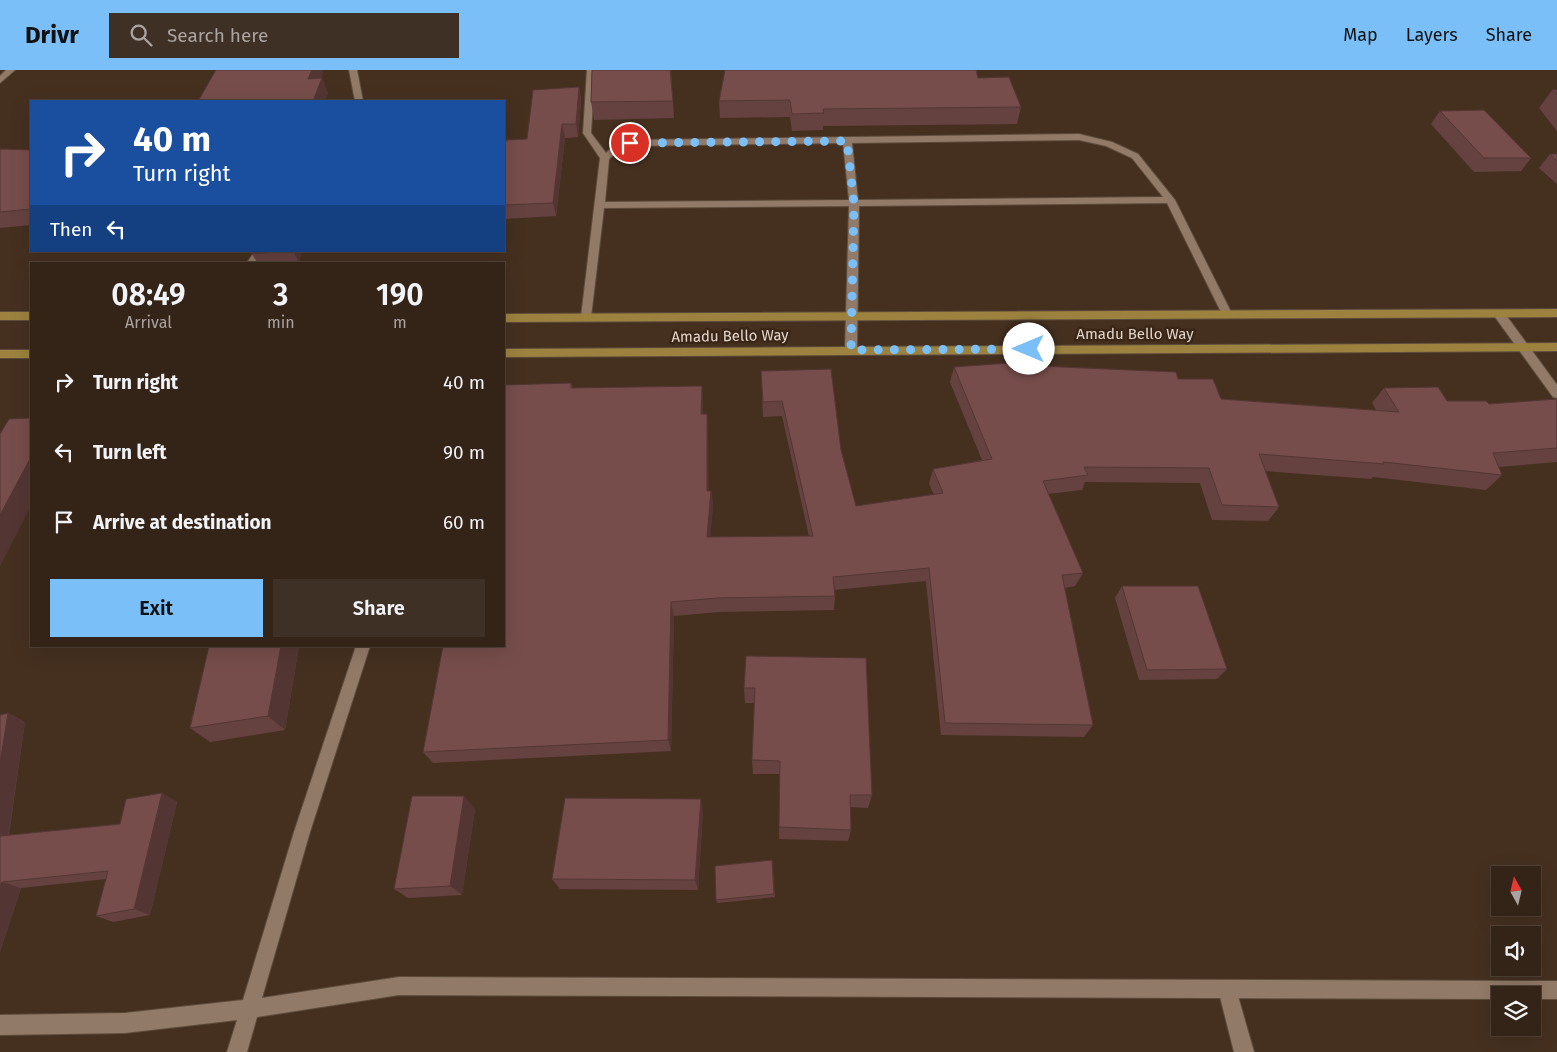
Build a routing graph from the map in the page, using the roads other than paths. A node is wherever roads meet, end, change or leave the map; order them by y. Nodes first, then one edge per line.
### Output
1 (11, 70) edge
2 (353, 70) edge
3 (591, 70) edge
4 (0, 80) edge
5 (359, 100) edge
6 (847, 141) junction
7 (605, 158) junction
8 (1170, 200) junction
9 (854, 204) junction
10 (600, 205) junction
11 (1557, 313) edge
12 (1227, 314) junction
13 (1499, 314) junction
14 (853, 315) junction
15 (0, 316) edge
16 (30, 316) edge
17 (586, 317) junction
18 (505, 318) edge
19 (1525, 347) junction
20 (1557, 347) edge
21 (851, 350) junction
22 (505, 353) edge
23 (0, 354) edge
24 (30, 354) edge
25 (1557, 394) edge
26 (362, 647) edge
27 (1228, 989) junction
28 (1557, 990) edge
29 (249, 1009) junction
30 (0, 1026) edge
31 (237, 1052) edge
32 (1244, 1052) edge

1 - 4 street
2 - 5 street
3 - 7 street
6 - 7 street
6 - 8 street
6 - 9 street
7 - 10 street
8 - 9 street
8 - 12 street
9 - 10 street
9 - 14 street
10 - 17 street
11 - 13 main road, Amadu Bello Way
12 - 13 main road, Amadu Bello Way
12 - 14 main road, Amadu Bello Way
13 - 19 street
14 - 17 main road, Amadu Bello Way
14 - 21 street
15 - 16 main road
17 - 18 main road, Amadu Bello Way
19 - 20 main road, Amadu Bello Way
19 - 21 main road, Amadu Bello Way
19 - 25 street
21 - 22 main road, Amadu Bello Way
23 - 24 main road
26 - 29 street
27 - 28 street
27 - 29 street
27 - 32 street
29 - 30 street
29 - 31 street

